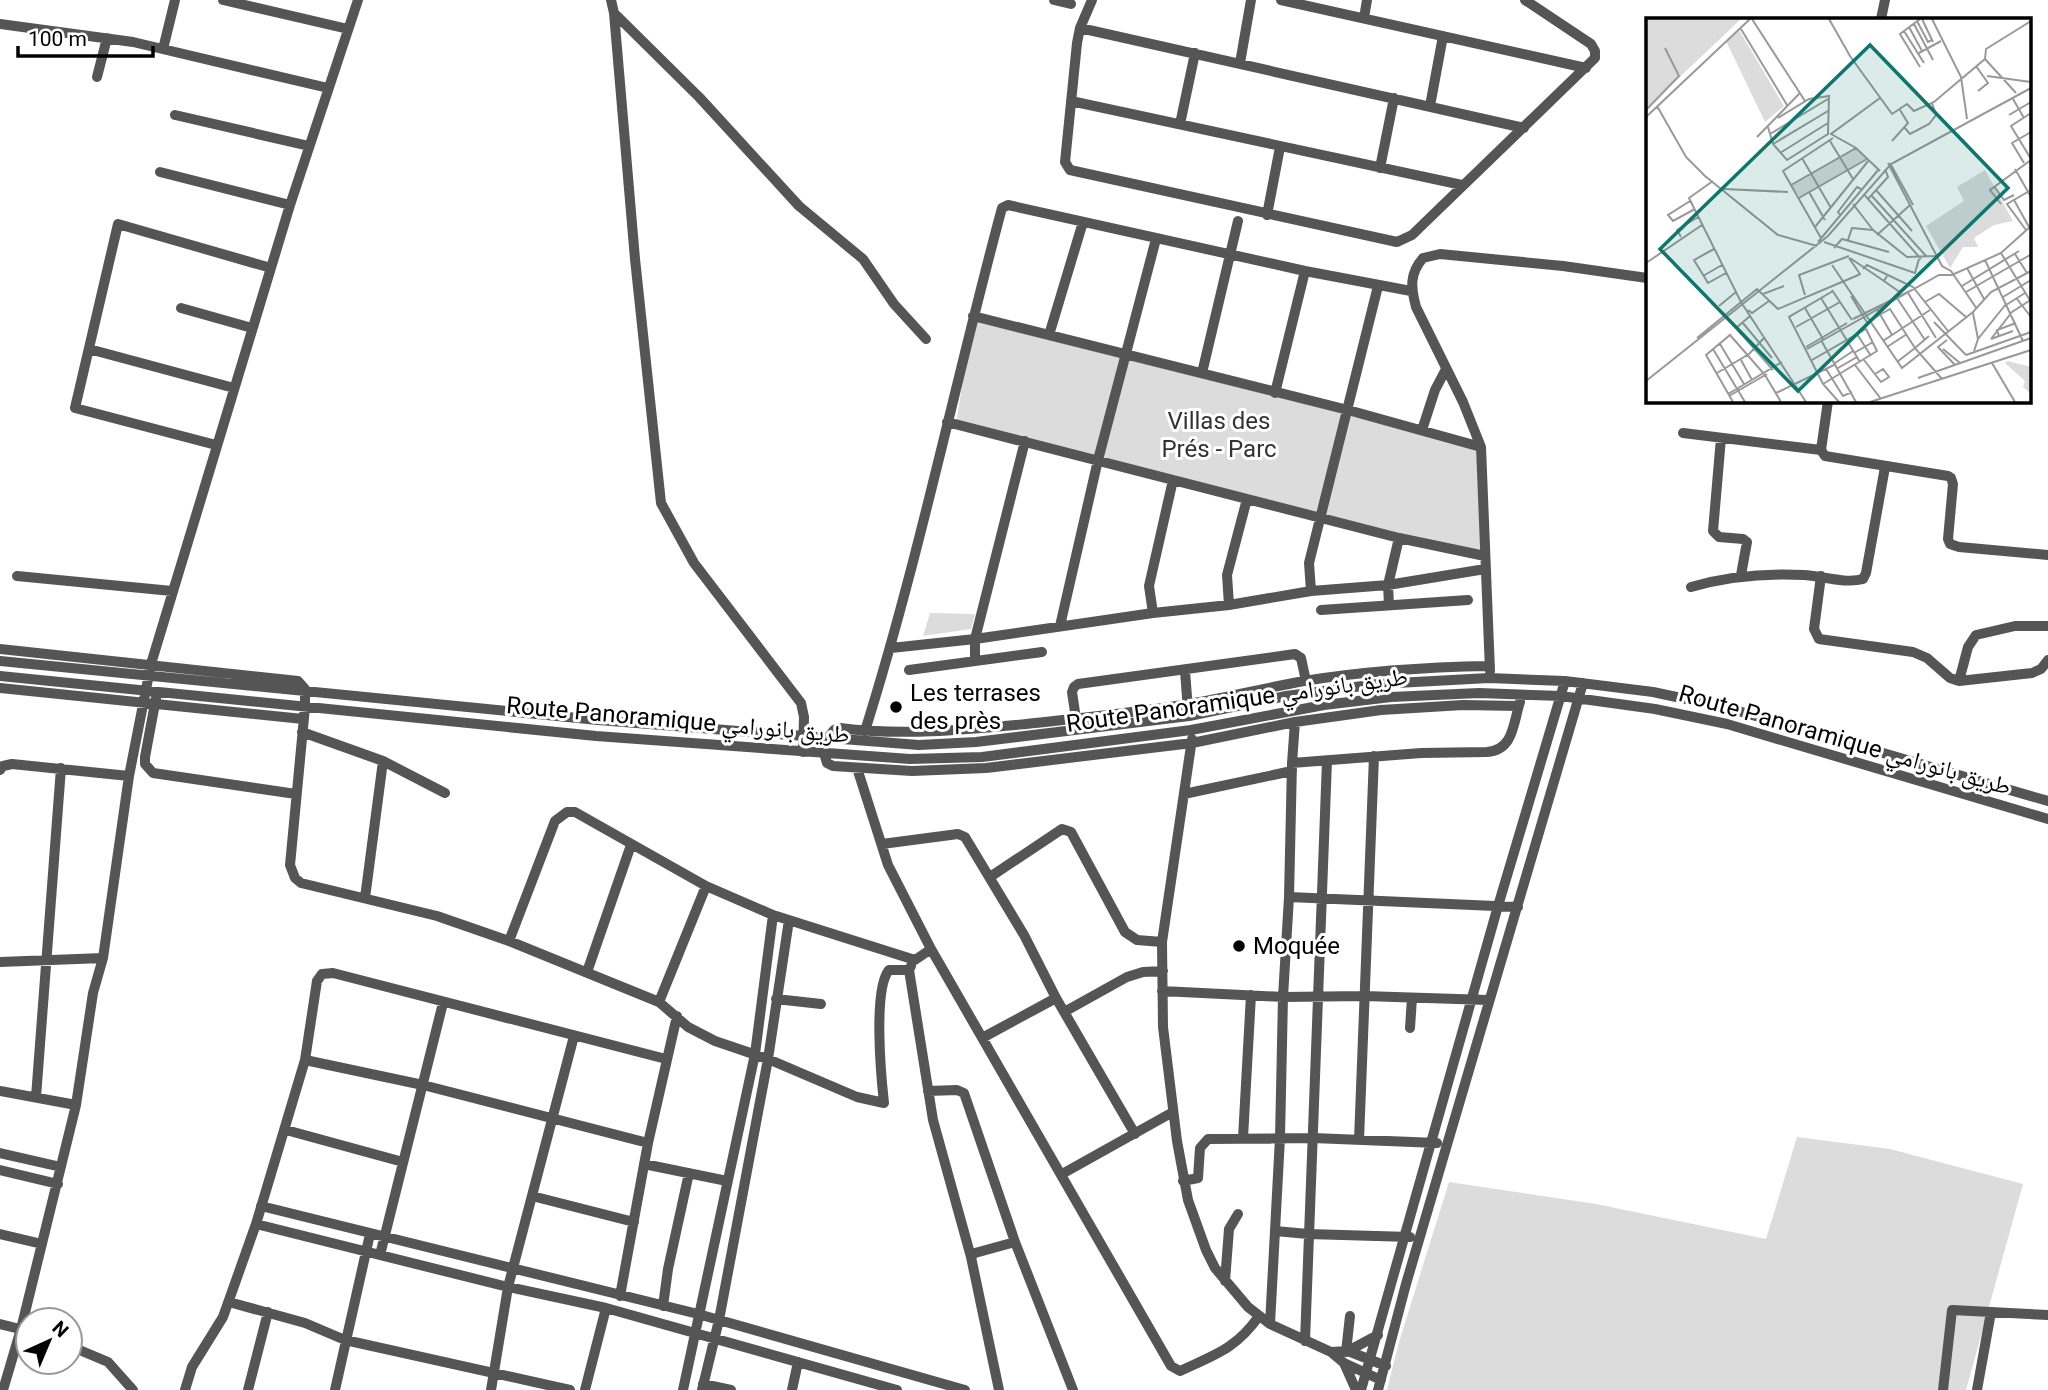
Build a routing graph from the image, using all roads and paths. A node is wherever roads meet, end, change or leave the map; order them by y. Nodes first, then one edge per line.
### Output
1 (175, 0) edge
2 (223, 0) edge
3 (358, 0) edge
4 (611, 0) edge
5 (1054, 0) edge
6 (1092, 0) edge
7 (1251, 0) edge
8 (1281, 0) edge
9 (1367, 0) edge
10 (1525, 0) edge
11 (1885, 0) edge
12 (1071, 4) dead end
13 (614, 13) junction
14 (1364, 18) junction
15 (1881, 18) edge
16 (0, 24) edge
17 (1080, 28) junction
18 (348, 29) junction
19 (1443, 36) junction
20 (107, 38) junction
21 (163, 49) junction
22 (1195, 53) junction
23 (1240, 63) junction
24 (1586, 68) junction
25 (97, 77) dead end
26 (328, 88) junction
27 (1394, 97) junction
28 (1072, 101) junction
29 (1430, 106) junction
30 (175, 115) dead end
31 (1180, 124) junction
32 (1524, 128) junction
33 (309, 146) junction
34 (1280, 147) junction
35 (1380, 168) junction
36 (160, 172) dead end
37 (1462, 186) junction
38 (290, 205) junction
39 (1267, 215) junction
40 (1083, 222) junction
41 (1238, 222) dead end
42 (1156, 239) junction
43 (1230, 254) junction
44 (271, 268) junction
45 (1305, 271) junction
46 (1646, 278) edge
47 (1378, 286) junction
48 (1411, 291) junction
49 (181, 308) dead end
50 (973, 316) junction
51 (252, 328) junction
52 (1049, 334) junction
53 (926, 339) dead end
54 (89, 349) junction
55 (1125, 355) junction
56 (1446, 369) junction
57 (1202, 373) junction
58 (234, 388) junction
59 (1275, 393) junction
60 (1828, 402) edge
61 (1348, 410) junction
62 (947, 422) junction
63 (1422, 430) junction
64 (1683, 433) dead end
65 (1721, 438) junction
66 (1025, 441) junction
67 (216, 446) junction
68 (1481, 447) junction
69 (1821, 450) junction
70 (1097, 460) junction
71 (1885, 467) junction
72 (1173, 481) junction
73 (1247, 499) junction
74 (1320, 518) junction
75 (1399, 538) junction
76 (1471, 553) junction
77 (2048, 555) edge
78 (1485, 556) junction
79 (1485, 569) junction
80 (1471, 571) junction
81 (1741, 575) junction
82 (17, 576) dead end
83 (1822, 576) junction
84 (1388, 585) junction
85 (1691, 587) dead end
86 (172, 591) junction
87 (1311, 591) junction
88 (1468, 600) dead end
89 (1229, 605) junction
90 (1389, 605) junction
91 (1321, 610) dead end
92 (1153, 612) junction
93 (1060, 626) junction
94 (2048, 626) edge
95 (975, 639) junction
96 (891, 648) junction
97 (0, 649) edge
98 (1042, 652) dead end
99 (2048, 660) edge
100 (0, 661) edge
101 (975, 661) junction
102 (150, 664) junction
103 (162, 666) junction
104 (1490, 666) junction
105 (909, 670) dead end
106 (1185, 671) junction
107 (0, 676) edge
108 (148, 676) junction
109 (160, 678) junction
110 (1489, 678) junction
111 (1306, 681) junction
112 (1565, 681) junction
113 (1959, 681) junction
114 (1583, 683) junction
115 (0, 688) edge
116 (145, 691) junction
117 (157, 692) junction
118 (305, 692) junction
119 (1522, 694) junction
120 (1560, 696) junction
121 (1580, 698) junction
122 (142, 703) junction
123 (155, 704) junction
124 (1188, 704) junction
125 (1518, 706) junction
126 (305, 707) junction
127 (1189, 716) junction
128 (303, 719) junction
129 (1076, 719) junction
130 (1295, 722) junction
131 (1191, 730) junction
132 (866, 731) junction
133 (302, 732) junction
134 (804, 737) junction
135 (827, 739) junction
136 (1192, 743) junction
137 (803, 752) junction
138 (824, 753) junction
139 (1374, 756) junction
140 (383, 761) junction
141 (1327, 761) junction
142 (1292, 767) junction
143 (61, 768) junction
144 (857, 768) junction
145 (0, 770) edge
146 (129, 776) junction
147 (445, 793) dead end
148 (296, 794) junction
149 (1184, 794) junction
150 (2048, 801) edge
151 (2048, 819) edge
152 (882, 844) junction
153 (631, 845) junction
154 (990, 877) junction
155 (706, 886) junction
156 (1289, 897) junction
157 (365, 898) junction
158 (1321, 899) junction
159 (1368, 900) junction
160 (1498, 906) junction
161 (1518, 907) junction
162 (773, 915) junction
163 (789, 920) junction
164 (509, 941) junction
165 (1163, 942) junction
166 (932, 949) junction
167 (103, 958) junction
168 (915, 960) junction
169 (0, 962) edge
170 (45, 962) junction
171 (909, 970) junction
172 (1163, 971) junction
173 (587, 972) junction
174 (1162, 991) junction
175 (1251, 995) junction
176 (1318, 996) junction
177 (1364, 996) junction
178 (1283, 997) junction
179 (1056, 998) junction
180 (1412, 998) junction
181 (776, 999) junction
182 (1471, 1000) junction
183 (1489, 1000) junction
184 (659, 1002) junction
185 (443, 1003) junction
186 (821, 1004) dead end
187 (1064, 1012) junction
188 (677, 1016) junction
189 (1410, 1028) dead end
190 (574, 1036) junction
191 (984, 1038) junction
192 (755, 1054) junction
193 (666, 1059) junction
194 (768, 1059) junction
195 (305, 1060) junction
196 (423, 1086) junction
197 (0, 1091) edge
198 (928, 1091) junction
199 (36, 1097) junction
200 (76, 1105) junction
201 (1173, 1112) junction
202 (552, 1118) junction
203 (286, 1130) junction
204 (1135, 1134) junction
205 (1243, 1138) junction
206 (1279, 1138) junction
207 (1313, 1138) junction
208 (1359, 1140) junction
209 (648, 1143) junction
210 (1432, 1143) junction
211 (1448, 1144) junction
212 (0, 1153) edge
213 (403, 1163) junction
214 (644, 1164) junction
215 (61, 1167) junction
216 (0, 1170) edge
217 (689, 1173) junction
218 (1062, 1174) junction
219 (727, 1181) junction
220 (1183, 1181) junction
221 (58, 1184) junction
222 (532, 1196) junction
223 (261, 1206) junction
224 (1238, 1214) dead end
225 (634, 1222) junction
226 (256, 1224) junction
227 (1275, 1231) junction
228 (0, 1234) edge
229 (370, 1234) junction
230 (1308, 1234) junction
231 (1404, 1237) junction
232 (384, 1238) junction
233 (1420, 1238) junction
234 (1015, 1242) junction
235 (42, 1244) junction
236 (367, 1252) junction
237 (380, 1255) junction
238 (971, 1257) junction
239 (513, 1268) junction
240 (1226, 1281) junction
241 (508, 1287) junction
242 (620, 1296) junction
243 (229, 1302) junction
244 (30, 1306) edge
245 (663, 1306) junction
246 (606, 1308) junction
247 (268, 1312) junction
248 (1991, 1312) junction
249 (698, 1314) junction
250 (2048, 1315) edge
251 (1259, 1316) junction
252 (1350, 1316) dead end
253 (719, 1320) junction
254 (1270, 1324) junction
255 (694, 1332) junction
256 (1378, 1335) junction
257 (714, 1339) junction
258 (345, 1340) junction
259 (1305, 1341) junction
260 (84, 1352) edge
261 (1347, 1352) junction
262 (1331, 1353) junction
263 (14, 1360) edge
264 (1370, 1360) junction
265 (798, 1362) junction
266 (1344, 1363) junction
267 (1386, 1366) junction
268 (494, 1373) junction
269 (1366, 1373) junction
270 (1380, 1385) edge
271 (703, 1387) edge
272 (876, 1387) edge
273 (3, 1390) edge
274 (133, 1390) edge
275 (185, 1390) edge
276 (248, 1390) edge
277 (335, 1390) edge
278 (491, 1390) edge
279 (570, 1390) edge
280 (584, 1390) edge
281 (683, 1390) edge
282 (731, 1390) edge
283 (792, 1390) edge
284 (897, 1390) edge
285 (965, 1390) edge
286 (999, 1390) edge
287 (1073, 1390) edge
288 (1358, 1390) edge
289 (1943, 1390) edge
290 (1977, 1390) edge

1 - 21 street
2 - 18 street
3 - 18 street
4 - 13 street
5 - 12 street
6 - 17 street
7 - 23 street
8 - 14 street
9 - 14 street
10 - 24 street
11 - 15 street
13 - 53 street
13 - 134 street
14 - 19 street
16 - 20 street
17 - 22 street
17 - 28 street
18 - 26 street
19 - 24 street
19 - 29 street
20 - 21 street
20 - 25 street
21 - 26 street
22 - 23 street
22 - 31 street
23 - 27 street
24 - 32 street
26 - 33 street
27 - 29 street
27 - 35 street
28 - 31 street
28 - 39 street
29 - 32 street
30 - 33 street
31 - 34 street
32 - 37 street
33 - 38 street
34 - 35 street
34 - 39 street
35 - 37 street
36 - 38 street
37 - 39 street
38 - 44 street
40 - 42 street
40 - 50 street
40 - 52 street
41 - 43 street
42 - 43 street
42 - 55 street
43 - 45 street
43 - 57 street
44 - 51 street
44 - 54 street
45 - 47 street
45 - 59 street
46 - 48 street
47 - 48 street
47 - 61 street
48 - 56 street
49 - 51 street
50 - 52 street
50 - 62 street
51 - 58 street
52 - 55 street
54 - 58 street
54 - 67 street
55 - 57 street
55 - 70 street
56 - 63 street
56 - 68 street
57 - 59 street
58 - 67 street
59 - 61 street
60 - 69 street
61 - 63 street
61 - 74 street
62 - 66 street
62 - 96 street
63 - 68 street
64 - 65 street
65 - 69 street
65 - 81 street
66 - 70 street
66 - 95 street
67 - 86 street
68 - 78 street
69 - 71 street
70 - 72 street
70 - 93 street
71 - 77 street
71 - 83 street
72 - 73 street
72 - 92 street
73 - 74 street
73 - 89 street
74 - 75 street
74 - 87 street
75 - 76 street
75 - 84 street
76 - 78 street
76 - 80 street
78 - 79 street
79 - 80 street
79 - 104 street
80 - 84 street
81 - 83 street
81 - 85 street
82 - 86 street
83 - 113 street
84 - 87 street
84 - 90 street
86 - 102 street
87 - 89 street
88 - 90 street
89 - 92 street
90 - 91 street
92 - 93 street
93 - 95 street
94 - 113 street
95 - 96 street
95 - 101 street
96 - 132 street
97 - 102 street
98 - 101 street
99 - 113 street
100 - 108 street, Route Panoramique طريق بانورامي
101 - 105 street
102 - 103 street
102 - 108 street
103 - 109 street
103 - 118 street
104 - 110 street
104 - 111 street
106 - 111 street
106 - 124 street
106 - 129 street
107 - 116 street, Route Panoramique طريق بانورامي
108 - 109 street, Route Panoramique طريق بانورامي
108 - 116 street
109 - 117 street
109 - 118 street, Route Panoramique طريق بانورامي
110 - 112 street, Route Panoramique طريق بانورامي
110 - 127 street, Route Panoramique طريق بانورامي
111 - 124 street
112 - 114 street, Route Panoramique طريق بانورامي
112 - 120 street
114 - 121 street
114 - 150 street, Route Panoramique طريق بانورامي
115 - 122 street
116 - 117 street, Route Panoramique طريق بانورامي
116 - 122 street
117 - 123 street
117 - 126 street, Route Panoramique طريق بانورامي
118 - 126 street
118 - 134 street, Route Panoramique طريق بانورامي
119 - 120 street, Route Panoramique طريق بانورامي
119 - 125 street
119 - 131 street, Route Panoramique طريق بانورامي
120 - 121 street, Route Panoramique طريق بانورامي
120 - 160 street
121 - 151 street, Route Panoramique طريق بانورامي
121 - 161 street
122 - 123 street
122 - 146 street
123 - 128 street
123 - 148 street
124 - 127 street
124 - 129 street
125 - 130 street
125 - 139 street
126 - 128 street
126 - 137 street, Route Panoramique طريق بانورامي
127 - 131 street
127 - 135 street, Route Panoramique طريق بانورامي
128 - 133 street
129 - 132 street
130 - 136 street
130 - 142 street
131 - 136 street
131 - 138 street, Route Panoramique طريق بانورامي
132 - 135 street
133 - 140 street
133 - 148 street
134 - 135 street, Route Panoramique طريق بانورامي
134 - 137 street
136 - 144 street
136 - 149 street
137 - 138 street, Route Panoramique طريق بانورامي
138 - 144 street
139 - 141 street
139 - 159 street
140 - 147 street
140 - 157 street
141 - 142 street
141 - 158 street
142 - 149 street
142 - 156 street
143 - 145 street
143 - 146 street
143 - 170 street
144 - 152 street
146 - 167 street
148 - 157 street
149 - 165 street
152 - 154 street
152 - 166 street
153 - 155 street
153 - 164 street
153 - 173 street
154 - 165 street
154 - 179 street
155 - 162 street
155 - 184 street
156 - 158 street
156 - 178 street
157 - 164 street
158 - 159 street
158 - 176 street
159 - 160 street
159 - 177 street
160 - 161 street
160 - 182 street
161 - 183 street
162 - 163 street
162 - 192 street
163 - 168 street
163 - 181 street
164 - 173 street
165 - 172 street
166 - 168 street
166 - 191 street
167 - 170 street
167 - 200 street
168 - 171 street
169 - 170 street
170 - 199 street
171 - 194 street
171 - 198 street
172 - 174 street
172 - 187 street
173 - 184 street
174 - 175 street
174 - 201 street
175 - 178 street
175 - 205 street
176 - 177 street
176 - 178 street
176 - 207 street
177 - 180 street
177 - 208 street
178 - 206 street
179 - 187 street
179 - 191 street
180 - 182 street
180 - 189 street
181 - 186 street
181 - 194 street
182 - 183 street
182 - 210 street
183 - 211 street
184 - 188 street
185 - 190 street
185 - 195 street
185 - 196 street
187 - 204 street
188 - 192 street
188 - 193 street
190 - 193 street
190 - 202 street
191 - 218 street
192 - 194 street
192 - 219 street
193 - 209 street
194 - 253 street
195 - 196 street
195 - 203 street
196 - 202 street
196 - 213 street
197 - 199 street
198 - 234 street
198 - 238 street
199 - 200 street
200 - 215 street
201 - 204 street
201 - 220 street
202 - 209 street
202 - 222 street
203 - 213 street
203 - 223 street
204 - 218 street
205 - 206 street
205 - 220 street
206 - 207 street
206 - 227 street
207 - 208 street
207 - 230 street
208 - 210 street
209 - 214 street
210 - 211 street
210 - 231 street
211 - 233 street
212 - 215 street
213 - 232 street
214 - 217 street
214 - 225 street
215 - 221 street
216 - 221 street
217 - 219 street
217 - 245 street
218 - 251 street
219 - 249 street
220 - 240 street
221 - 235 street
222 - 225 street
222 - 239 street
223 - 226 street
223 - 229 street
224 - 240 street
225 - 242 street
226 - 236 street
226 - 243 street
227 - 230 street
227 - 254 street
228 - 235 street
229 - 232 street
229 - 236 street
230 - 231 street
230 - 259 street
231 - 233 street
231 - 256 street
232 - 237 street
232 - 239 street
233 - 267 street
234 - 238 street
234 - 287 street
235 - 244 street
236 - 237 street
236 - 258 street
237 - 241 street
238 - 286 street
239 - 241 street
239 - 242 street
240 - 251 street
241 - 246 street
241 - 268 street
242 - 245 street
243 - 247 street
243 - 275 street
245 - 249 street
246 - 255 street
246 - 280 street
247 - 258 street
247 - 276 street
248 - 250 street
248 - 289 street
248 - 290 street
249 - 253 street
249 - 255 street
251 - 254 street
252 - 261 street
253 - 257 street
253 - 285 street
254 - 259 street
255 - 257 street
255 - 281 street
256 - 261 street
256 - 264 street
257 - 265 street
257 - 271 street
258 - 268 street
258 - 277 street
259 - 262 street
260 - 274 street
261 - 262 street
261 - 264 street
262 - 266 street
263 - 273 street
264 - 267 street
264 - 269 street
265 - 272 street
265 - 283 street
266 - 269 street
266 - 288 street
267 - 270 street
268 - 278 street
268 - 279 street
269 - 270 street
269 - 288 street
271 - 282 street
272 - 284 street

